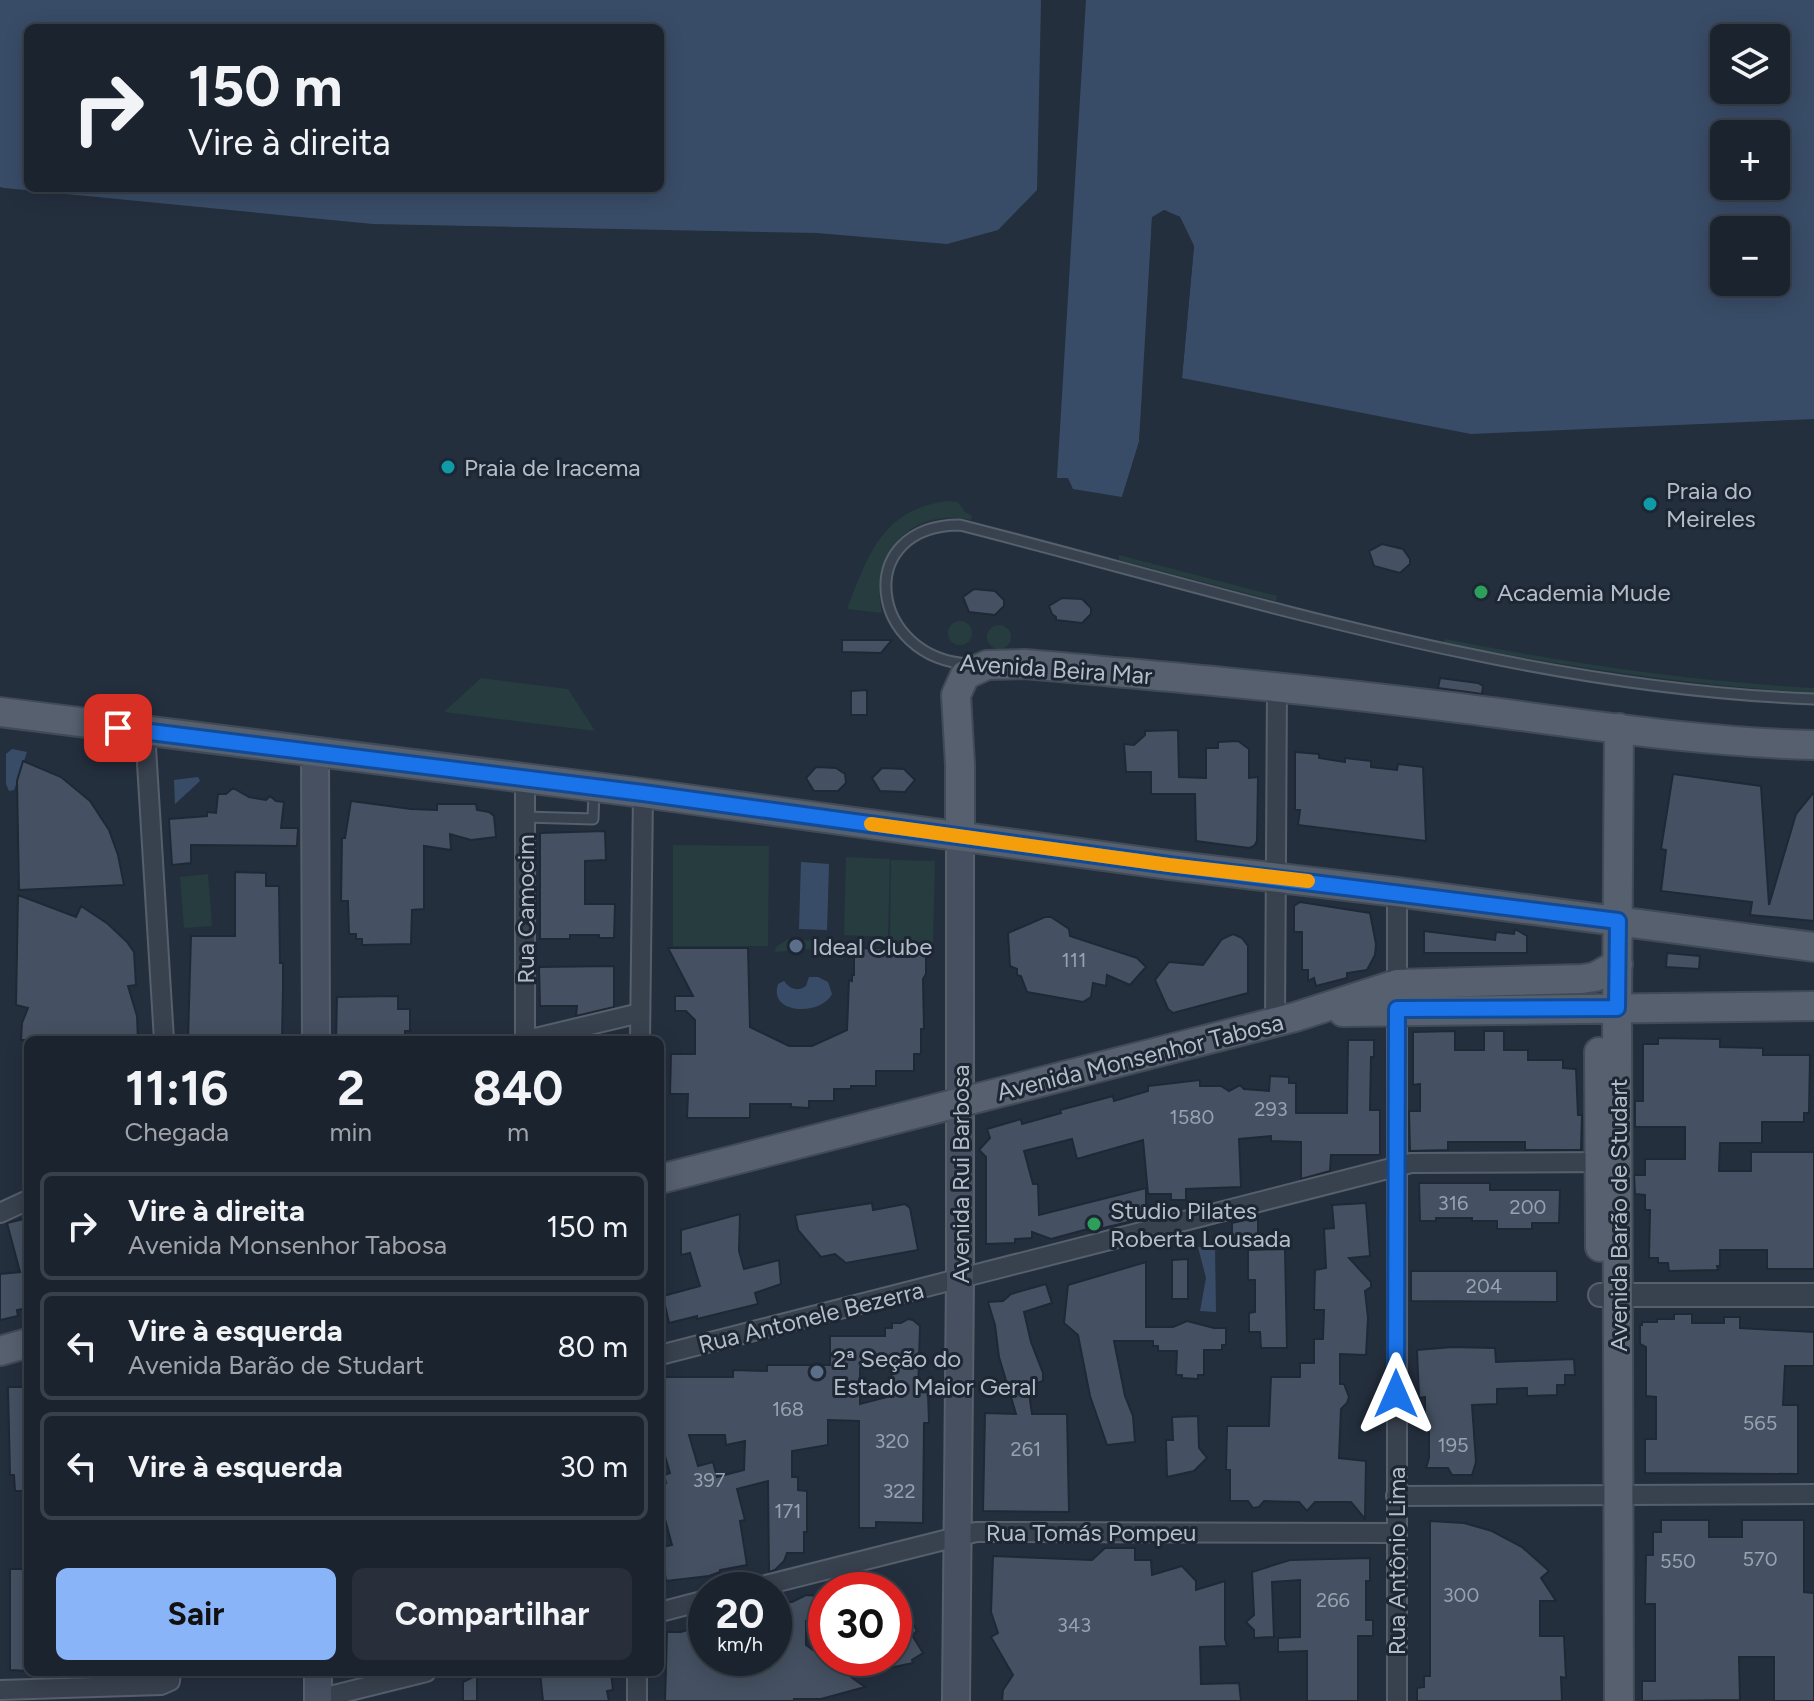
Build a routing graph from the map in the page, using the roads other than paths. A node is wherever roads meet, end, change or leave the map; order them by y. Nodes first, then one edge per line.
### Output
1 (987, 665) junction
2 (1277, 687) junction
3 (1814, 699) edge
4 (0, 712) edge
5 (1619, 728) junction
6 (145, 731) junction
7 (1814, 745) edge
8 (315, 752) junction
9 (525, 778) junction
10 (594, 787) junction
11 (643, 793) junction
12 (525, 817) junction
13 (960, 835) junction
14 (1277, 877) junction
15 (1397, 892) junction
16 (1618, 921) junction
17 (1814, 947) edge
18 (1618, 964) junction
19 (1397, 996) junction
20 (1814, 1006) edge
21 (1608, 1008) junction
22 (640, 1013) junction
23 (1285, 1020) junction
24 (164, 1036) edge
25 (316, 1036) edge
26 (526, 1036) edge
27 (543, 1036) edge
28 (640, 1036) edge
29 (959, 1103) junction
30 (1609, 1162) junction
31 (1398, 1168) junction
32 (664, 1178) edge
33 (24, 1202) edge
34 (0, 1213) edge
35 (960, 1279) junction
36 (1609, 1294) junction
37 (1814, 1295) edge
38 (24, 1344) edge
39 (0, 1351) edge
40 (664, 1354) edge
41 (1814, 1494) edge
42 (1396, 1496) junction
43 (1611, 1496) junction
44 (1396, 1533) junction
45 (958, 1536) junction
46 (792, 1578) edge
47 (688, 1605) edge
48 (664, 1611) edge
49 (318, 1676) edge
50 (411, 1676) edge
51 (637, 1676) edge
52 (166, 1678) edge
53 (0, 1690) edge
54 (318, 1700) edge
55 (637, 1701) edge
56 (956, 1701) edge
57 (1397, 1701) edge
58 (1601, 1701) edge
59 (1619, 1701) edge

1 - 2 main road, Avenida Beira Mar
1 - 3 lane, Avenida Beira Mar
1 - 13 main road, Avenida Rui Barbosa
2 - 5 main road, Avenida Beira Mar
2 - 14 street
4 - 6 main road
5 - 7 main road, Avenida Beira Mar
5 - 16 main road, Avenida Barão de Studart
6 - 8 main road
6 - 24 street
8 - 9 main road
8 - 25 main road
9 - 10 main road
9 - 12 street, Rua Camocim
10 - 11 main road
10 - 12 lane
11 - 13 main road
11 - 22 street
12 - 26 street, Rua Camocim
13 - 14 main road
13 - 29 main road, Avenida Rui Barbosa
14 - 15 main road
14 - 23 street
15 - 16 main road
15 - 19 street, Rua Antônio Lima
16 - 17 main road
16 - 18 main road, Avenida Barão de Studart
18 - 19 main road, Avenida Monsenhor Tabosa
18 - 21 main road, Avenida Barão de Studart
19 - 21 main road, Avenida Monsenhor Tabosa
19 - 23 main road, Avenida Monsenhor Tabosa
19 - 31 street, Rua Antônio Lima
20 - 21 main road, Avenida Monsenhor Tabosa
21 - 30 main road, Avenida Barão de Studart
22 - 27 street
22 - 28 street
23 - 29 main road, Avenida Monsenhor Tabosa
29 - 32 main road, Avenida Monsenhor Tabosa
29 - 35 main road, Avenida Rui Barbosa
30 - 31 street, Rua Antonele Bezerra
30 - 36 main road, Avenida Barão de Studart
31 - 35 street, Rua Antonele Bezerra
31 - 42 street, Rua Antônio Lima
33 - 34 street
35 - 40 street, Rua Antonele Bezerra
35 - 45 main road, Avenida Rui Barbosa
36 - 37 street
36 - 43 main road, Avenida Barão de Studart
38 - 39 main road
41 - 43 street
42 - 43 street
42 - 44 street, Rua Antônio Lima
43 - 58 main road, Avenida Barão de Studart
43 - 59 main road, Avenida Barão de Studart
44 - 45 street, Rua Tomás Pompeu
44 - 57 street, Rua Antônio Lima
45 - 46 street, Rua Tomás Pompeu
45 - 56 main road, Avenida Rui Barbosa
47 - 48 street
49 - 54 main road
50 - 54 street
51 - 55 street
52 - 53 street

